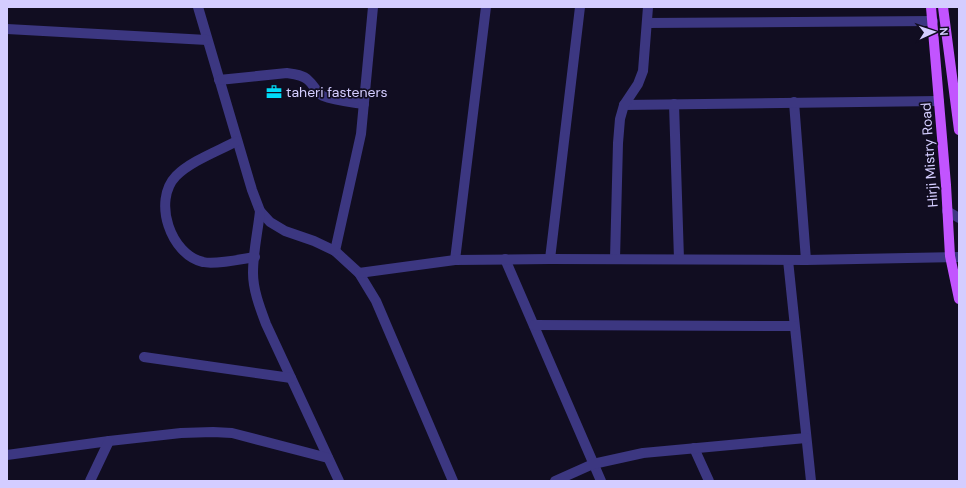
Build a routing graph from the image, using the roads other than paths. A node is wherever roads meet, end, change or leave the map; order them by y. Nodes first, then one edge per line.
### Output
1 (198, 7) edge
2 (373, 7) edge
3 (486, 7) edge
4 (580, 7) edge
5 (648, 7) edge
6 (931, 7) edge
7 (943, 7) edge
8 (933, 21) junction
9 (647, 23) junction
10 (7, 29) edge
11 (207, 40) junction
12 (219, 80) junction
13 (939, 100) junction
14 (794, 102) junction
15 (364, 104) junction
16 (674, 104) junction
17 (624, 105) junction
18 (959, 130) edge
19 (237, 141) junction
20 (260, 211) junction
21 (947, 212) junction
22 (959, 218) edge
23 (335, 251) junction
24 (255, 257) junction
25 (954, 257) edge
26 (505, 259) junction
27 (550, 259) junction
28 (679, 259) junction
29 (455, 260) junction
30 (615, 260) junction
31 (788, 260) junction
32 (806, 260) junction
33 (359, 273) junction
34 (959, 299) edge
35 (534, 325) junction
36 (794, 326) junction
37 (144, 357) dead end
38 (291, 378) junction
39 (806, 438) junction
40 (108, 441) junction
41 (694, 448) junction
42 (7, 455) edge
43 (328, 458) junction
44 (593, 464) junction
45 (90, 481) edge
46 (339, 481) edge
47 (453, 481) edge
48 (555, 481) edge
49 (601, 481) edge
50 (709, 481) edge
51 (811, 481) edge

1 - 11 street
2 - 15 street
3 - 29 street
4 - 27 street
5 - 9 street
6 - 8 main road, Hirji Mistry Road
7 - 18 main road
8 - 9 street
8 - 13 main road, Hirji Mistry Road
9 - 17 street
10 - 11 street
11 - 12 street
12 - 15 street
12 - 19 street
13 - 14 street
13 - 21 main road, Hirji Mistry Road
14 - 16 street
14 - 32 street
15 - 23 street
16 - 17 street
16 - 28 street
17 - 30 street
19 - 20 street
19 - 24 street
20 - 23 street
20 - 24 street
21 - 22 street
21 - 25 main road, Hirji Mistry Road
23 - 33 street
24 - 38 street
25 - 32 street
25 - 34 main road, Hirji Mistry Road
26 - 27 street
26 - 29 street
26 - 35 street
27 - 30 street
28 - 30 street
28 - 31 street
29 - 33 street
31 - 32 street
31 - 36 street
33 - 47 street
35 - 36 street
35 - 44 street
36 - 39 street
37 - 38 street
38 - 43 street
39 - 41 street
39 - 51 street
40 - 42 street
40 - 43 street
40 - 45 street
41 - 44 street
41 - 50 street
43 - 46 street
44 - 48 street
44 - 49 street

